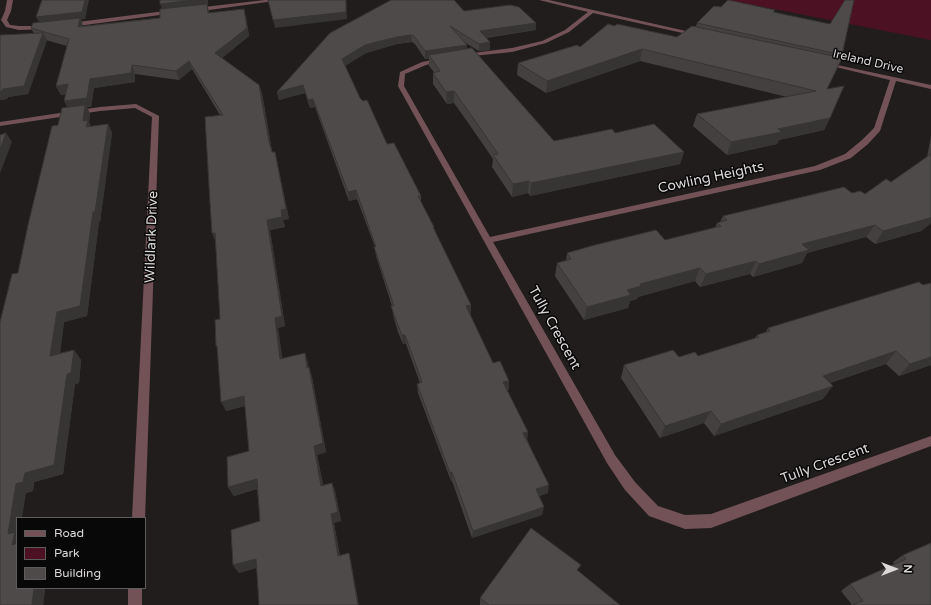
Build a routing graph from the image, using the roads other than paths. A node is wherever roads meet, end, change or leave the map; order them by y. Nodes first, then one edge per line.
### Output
1 (10, 0) edge
2 (278, 0) edge
3 (542, 0) edge
4 (259, 1) edge
5 (190, 10) edge
6 (182, 11) edge
7 (592, 11) junction
8 (64, 25) edge
9 (48, 27) edge
10 (702, 36) edge
11 (459, 57) edge
12 (451, 58) edge
13 (817, 62) edge
14 (893, 79) junction
15 (931, 87) edge
16 (0, 124) edge
17 (488, 240) junction
18 (931, 441) edge
19 (139, 517) edge
20 (135, 589) edge
21 (135, 605) edge

1 - 9 street
2 - 4 street
3 - 7 street
4 - 5 street
6 - 8 street
7 - 10 street
7 - 11 street
12 - 17 street, Tully Crescent
13 - 14 street, Ireland Drive
14 - 15 street, Ireland Drive
14 - 17 street, Cowling Heights
16 - 19 street, Wildlark Drive
17 - 18 street, Tully Crescent
20 - 21 street

